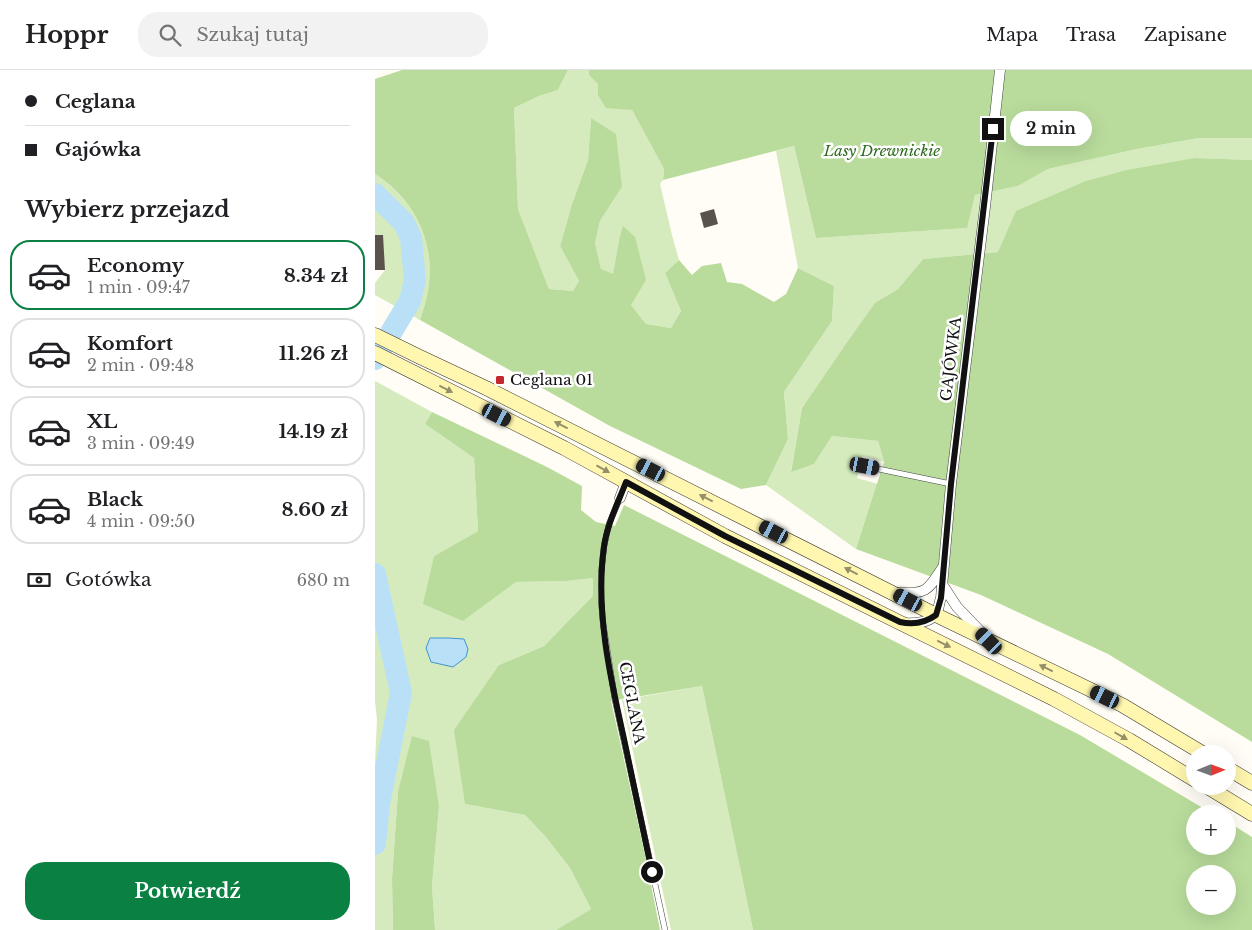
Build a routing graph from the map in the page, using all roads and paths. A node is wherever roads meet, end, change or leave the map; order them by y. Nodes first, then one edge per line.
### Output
1 (1000, 70) edge
2 (375, 335) edge
3 (375, 353) edge
4 (865, 466) dead end
5 (626, 482) junction
6 (951, 484) junction
7 (620, 498) joint
8 (943, 566) junction
9 (942, 584) junction
10 (894, 593) junction
11 (936, 615) junction
12 (900, 622) junction
13 (989, 641) junction
14 (1189, 745) edge
15 (1236, 773) edge
16 (1186, 775) edge
17 (1252, 782) edge
18 (1221, 795) edge
19 (1252, 814) edge
20 (665, 930) edge

1 - 6 street, GAJÓWKA
10 -> 2 main road
3 -> 5 main road
4 - 6 lane
5 - 7 street, CEGLANA
5 - 12 main road
6 - 8 street, GAJÓWKA
7 - 20 lane, CEGLANA
8 - 9 street, GAJÓWKA
8 - 10 street
9 - 11 street, GAJÓWKA
9 - 13 street
10 - 11 main road
11 - 12 street
11 - 13 main road
12 -> 16 main road
14 -> 13 main road
15 - 17 main road
18 - 19 main road

